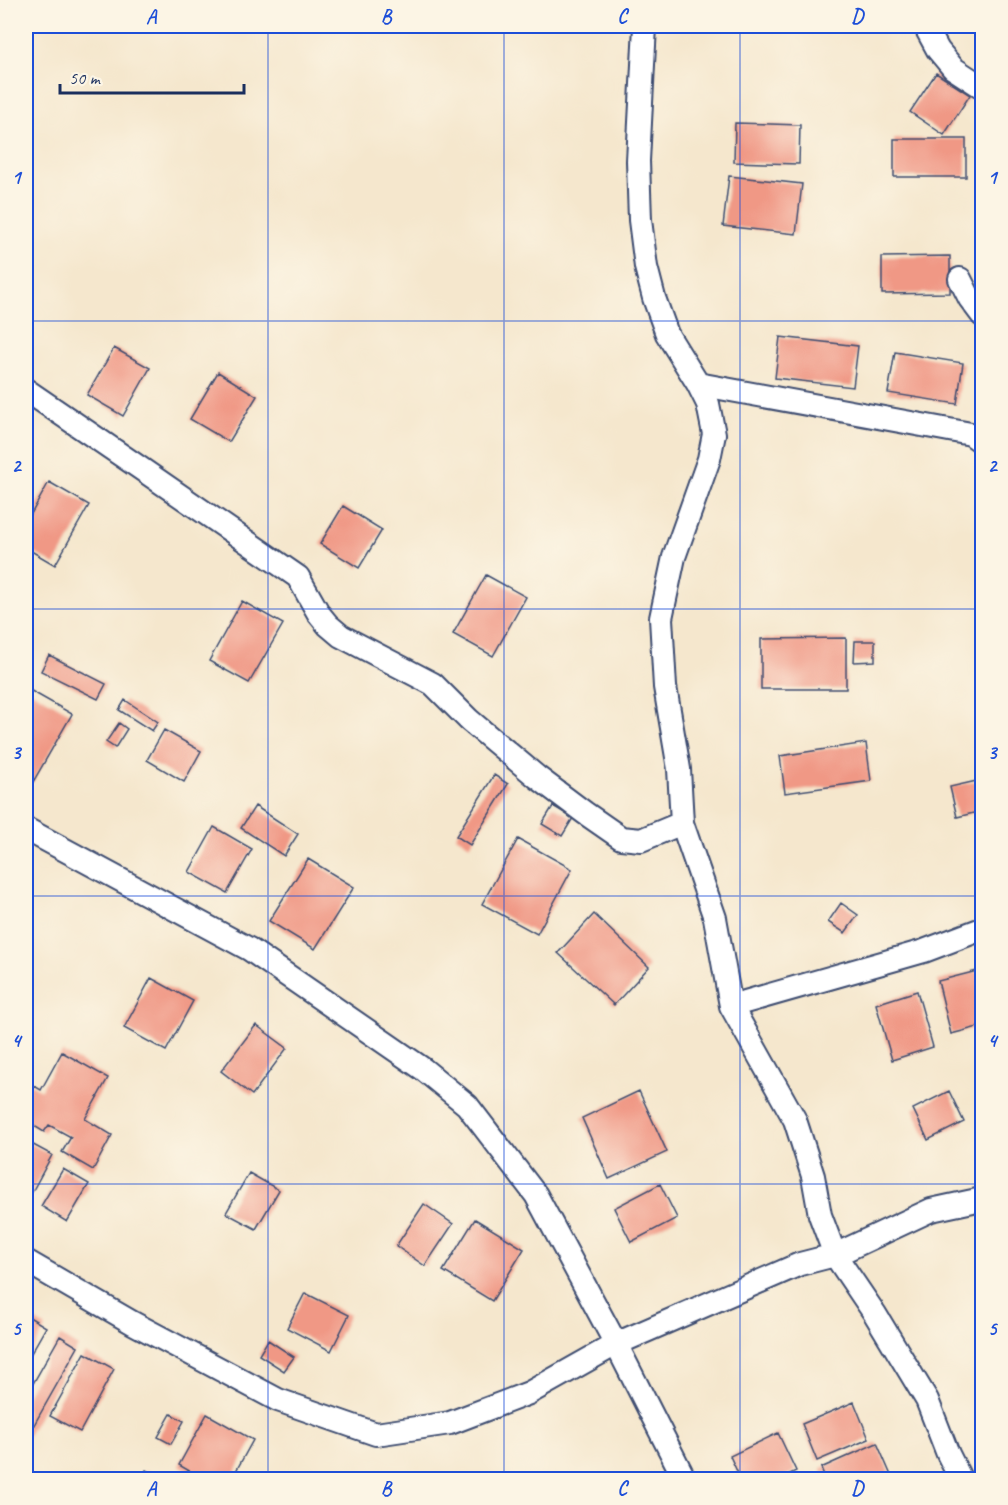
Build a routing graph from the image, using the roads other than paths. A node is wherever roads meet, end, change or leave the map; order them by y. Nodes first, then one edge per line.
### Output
1 (645, 26) edge
2 (925, 26) edge
3 (982, 87) edge
4 (960, 279) dead end
5 (982, 315) edge
6 (698, 384) junction
7 (26, 390) edge
8 (981, 439) edge
9 (682, 823) junction
10 (26, 829) edge
11 (982, 929) edge
12 (731, 1006) junction
13 (982, 1199) edge
14 (835, 1255) junction
15 (26, 1260) edge
16 (616, 1344) junction
17 (685, 1479) edge
18 (961, 1479) edge

1 - 6 street
2 - 3 street
4 - 5 street
6 - 8 street
6 - 9 street
7 - 9 street
9 - 12 street
10 - 16 street
11 - 12 street
12 - 14 street
13 - 14 street
14 - 16 street
14 - 18 street
15 - 16 street
16 - 17 street

